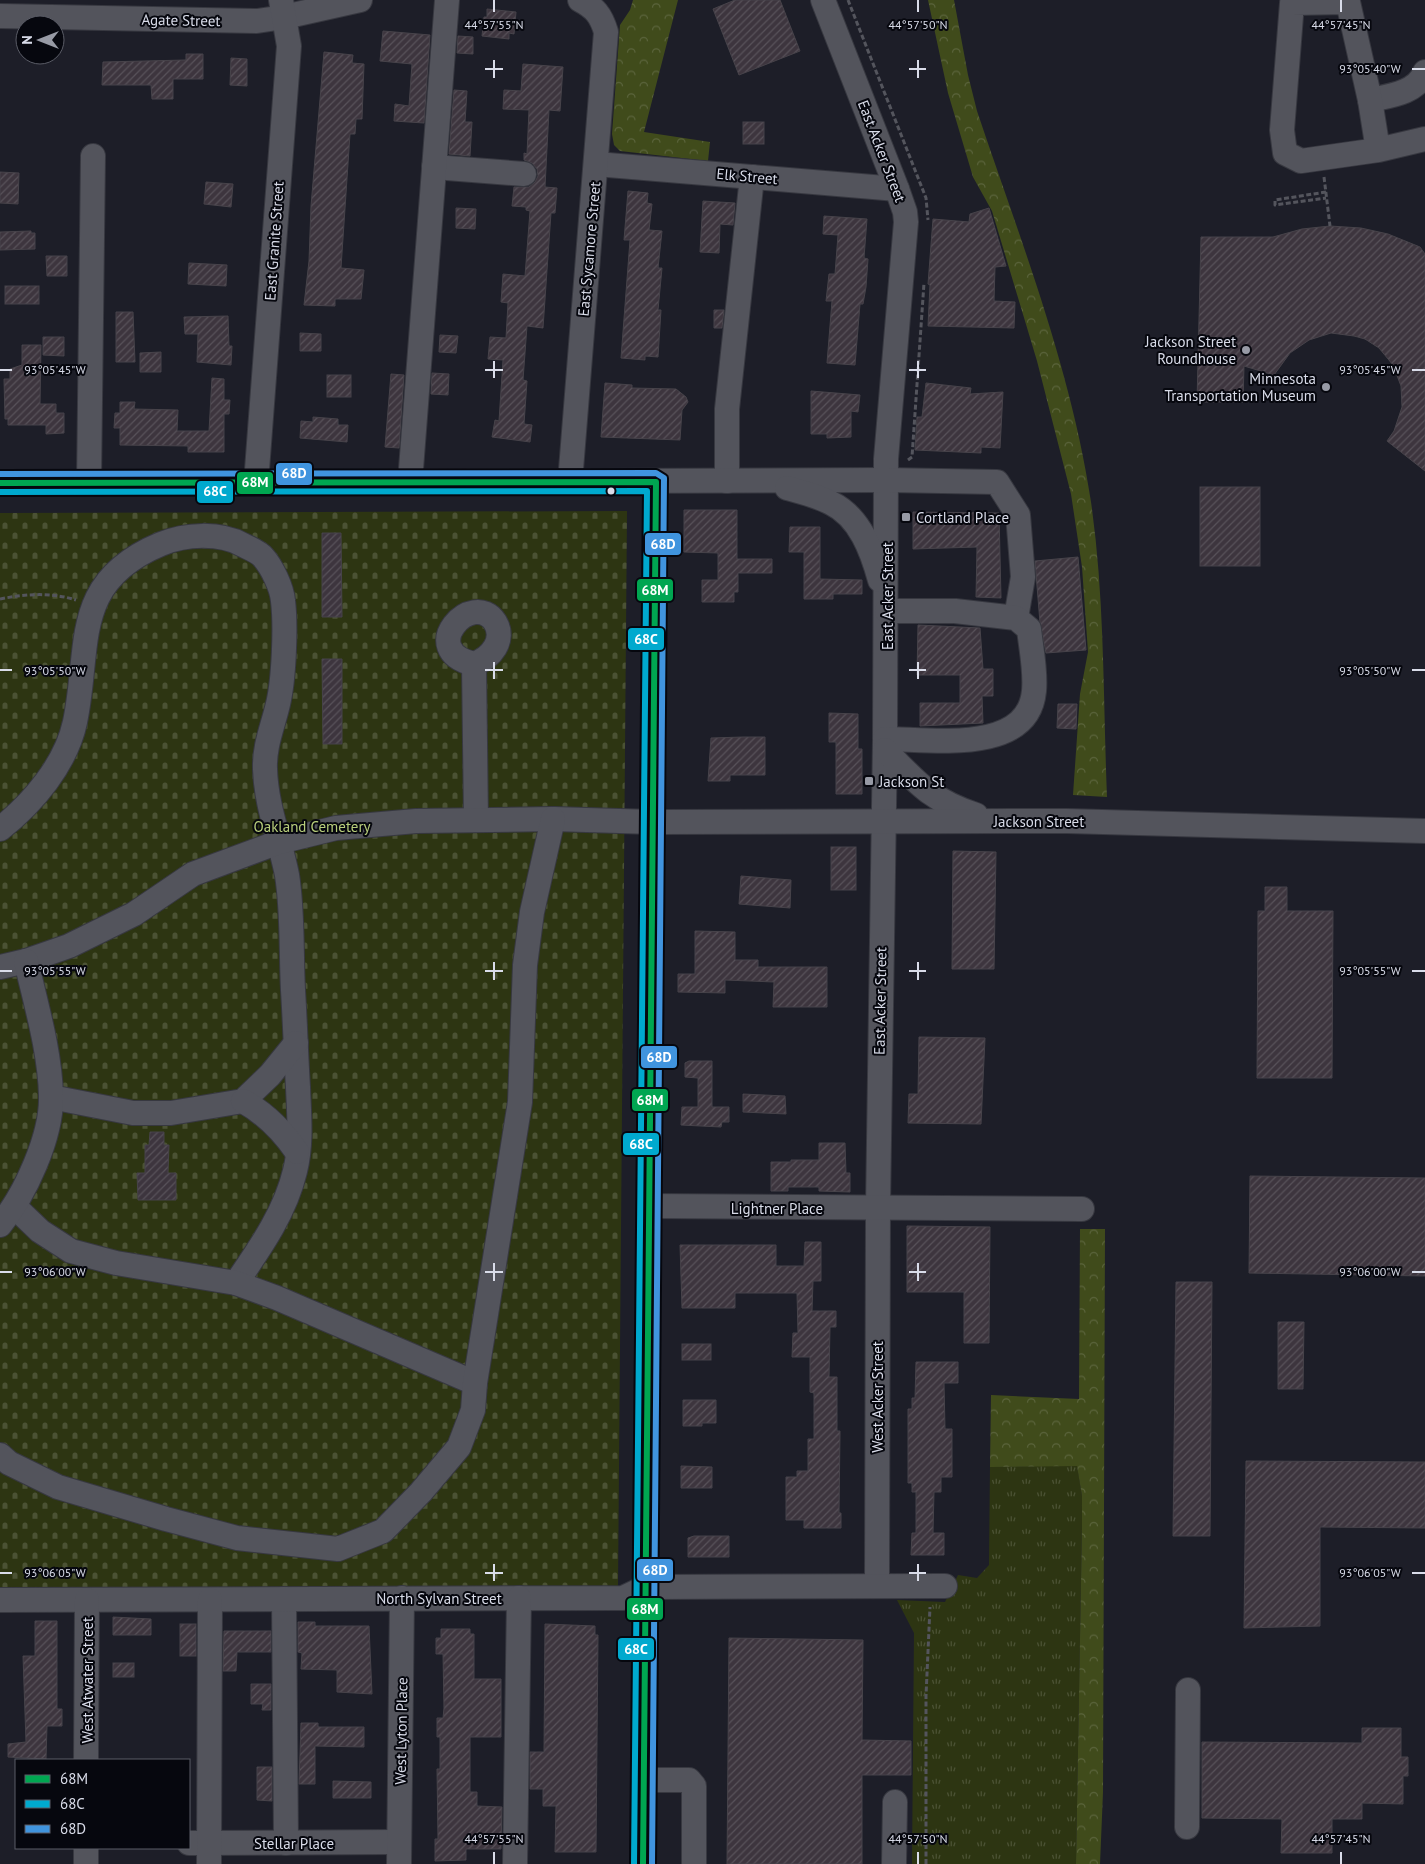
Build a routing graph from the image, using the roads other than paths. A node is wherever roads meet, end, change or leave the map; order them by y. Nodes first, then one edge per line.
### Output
1 (360, 0) edge
2 (447, 0) edge
3 (580, 0) edge
4 (823, 0) edge
5 (282, 9) edge
6 (0, 16) edge
7 (1425, 72) edge
8 (1370, 100) junction
9 (1425, 139) edge
10 (1378, 150) junction
11 (93, 156) dead end
12 (596, 164) junction
13 (434, 167) junction
14 (524, 174) dead end
15 (752, 177) junction
16 (898, 189) junction
17 (887, 480) junction
18 (256, 482) junction
19 (410, 482) junction
20 (570, 482) junction
21 (656, 482) junction
22 (727, 482) junction
23 (763, 482) junction
24 (0, 483) edge
25 (89, 483) junction
26 (886, 606) junction
27 (1016, 618) junction
28 (474, 664) dead end
29 (885, 745) junction
30 (553, 819) junction
31 (476, 820) junction
32 (882, 821) junction
33 (995, 821) junction
34 (653, 822) junction
35 (0, 829) edge
36 (1425, 830) edge
37 (280, 842) junction
38 (26, 961) junction
39 (0, 967) edge
40 (296, 1043) junction
41 (51, 1097) junction
42 (243, 1101) junction
43 (298, 1152) junction
44 (650, 1206) junction
45 (878, 1208) junction
46 (1082, 1209) dead end
47 (7, 1216) edge
48 (236, 1283) junction
49 (475, 1383) junction
50 (0, 1455) edge
51 (877, 1586) junction
52 (938, 1586) road end
53 (646, 1587) junction
54 (402, 1598) junction
55 (519, 1598) junction
56 (284, 1599) junction
57 (0, 1600) edge
58 (87, 1600) junction
59 (210, 1600) junction
60 (1188, 1690) dead end
61 (86, 1759) edge
62 (644, 1780) junction
63 (895, 1802) dead end
64 (1187, 1827) dead end
65 (286, 1843) junction
66 (86, 1849) edge
67 (202, 1850) edge
68 (399, 1853) edge
69 (86, 1864) edge
70 (515, 1864) edge
71 (643, 1864) edge
72 (694, 1864) edge
73 (894, 1864) edge

1 - 5 street, Agate Street
2 - 13 street
3 - 12 street, East Sycamore Street
4 - 16 street, East Acker Street
5 - 6 street, Agate Street
5 - 18 street, East Granite Street
7 - 8 street
8 - 10 street
8 - 10 street
9 - 10 street
11 - 25 street
12 - 15 street, Elk Street
12 - 20 street, East Sycamore Street
13 - 14 street
13 - 19 street
15 - 16 street, Elk Street
15 - 22 street
16 - 17 street, East Acker Street
17 - 23 street
17 - 26 street, East Acker Street
17 - 27 street
18 - 19 street
18 - 25 street
19 - 20 street
20 - 21 street
21 - 22 street
21 - 34 street
22 - 23 street
23 - 26 street
24 - 25 street
26 - 27 street
26 - 29 street, East Acker Street
27 - 29 street
28 - 31 street
29 - 32 street, East Acker Street
29 - 33 street
30 - 31 street, Jackson Street
30 - 34 street, Jackson Street
30 - 49 street
31 - 37 street, Jackson Street
32 - 33 street, Jackson Street
32 - 34 street, Jackson Street
32 - 45 street, East Acker Street
33 - 36 street, Jackson Street
34 - 44 street
35 - 37 street
37 - 38 street, Jackson Street
37 - 40 street
38 - 39 street, Jackson Street
38 - 41 street
40 - 42 street
40 - 43 street
41 - 42 street
41 - 47 street
42 - 43 street
43 - 48 street
44 - 45 street, Lightner Place
44 - 53 street
45 - 46 street, Lightner Place
45 - 51 street, West Acker Street
47 - 48 street
48 - 49 street
49 - 50 street
51 - 52 street, North Sylvan Street
51 - 53 street, North Sylvan Street
53 - 55 street, North Sylvan Street
53 - 62 street
54 - 55 street, North Sylvan Street
54 - 56 street, North Sylvan Street
54 - 68 street, West Lyton Place
55 - 70 street
56 - 59 street, North Sylvan Street
56 - 65 street
57 - 58 street, North Sylvan Street
58 - 59 street, North Sylvan Street
58 - 61 street, West Atwater Street
59 - 67 street
60 - 64 street
62 - 71 street
62 - 72 street
63 - 73 street
65 - 67 street, Stellar Place
65 - 68 street, Stellar Place
66 - 69 street

